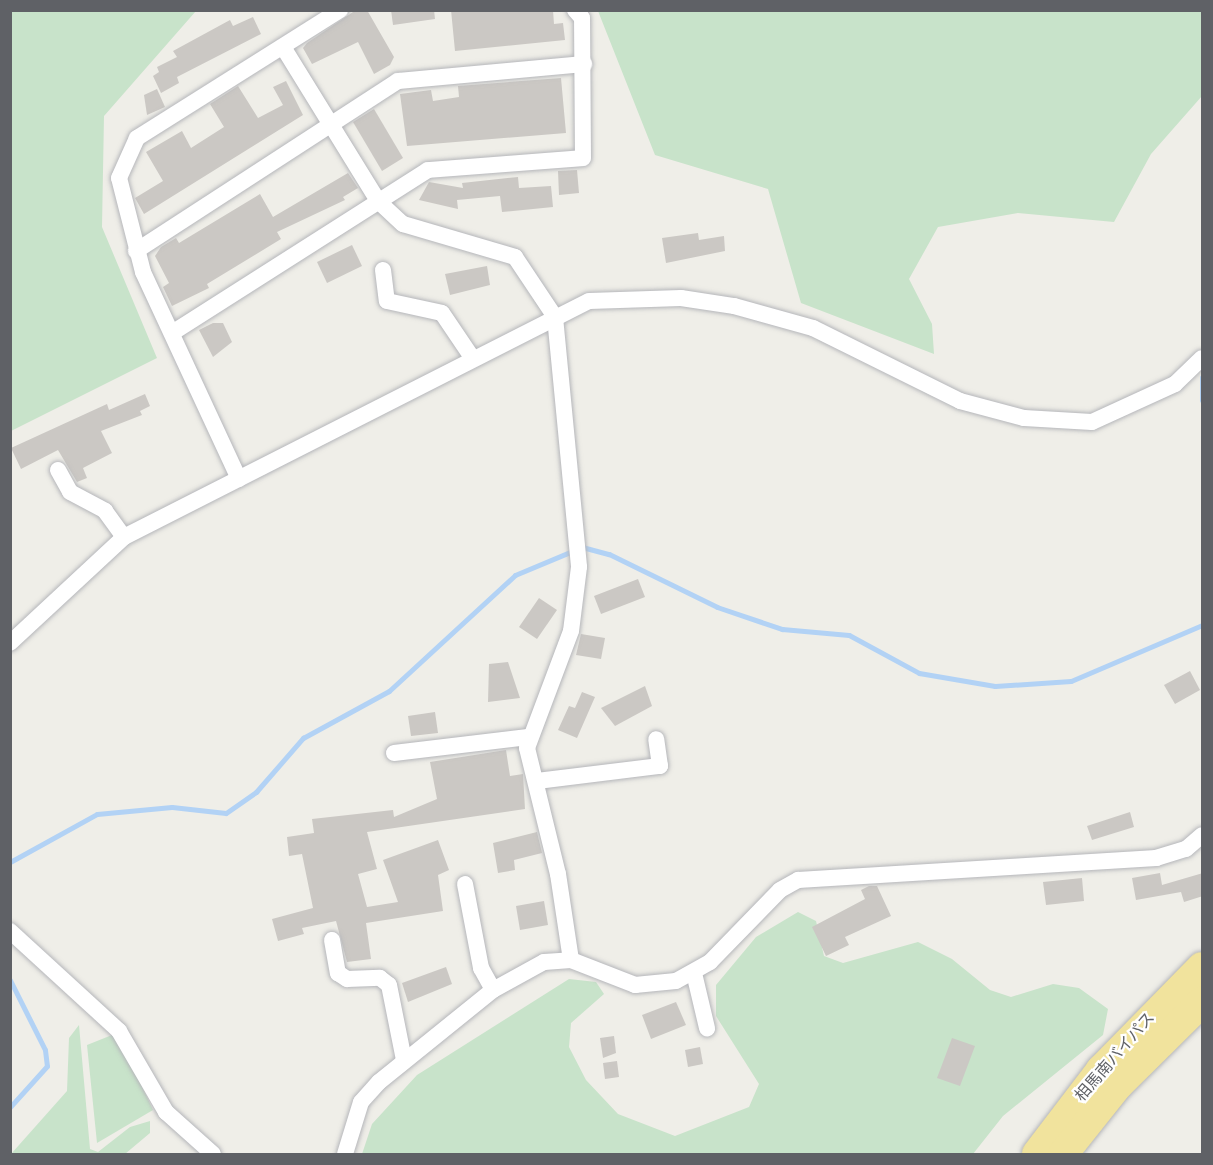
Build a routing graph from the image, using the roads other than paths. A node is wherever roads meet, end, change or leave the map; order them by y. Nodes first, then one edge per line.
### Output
1 (340, 10) edge
2 (575, 10) edge
3 (283, 47) junction
4 (584, 64) junction
5 (333, 125) junction
6 (378, 201) junction
7 (136, 251) junction
8 (383, 270) dead end
9 (555, 316) junction
10 (172, 333) junction
11 (1203, 358) edge
12 (473, 359) junction
13 (58, 470) dead end
14 (239, 479) junction
15 (124, 537) junction
16 (10, 643) edge
17 (528, 737) junction
18 (656, 740) dead end
19 (394, 753) dead end
20 (537, 781) junction
21 (1203, 834) edge
22 (465, 884) dead end
23 (10, 932) edge
24 (332, 940) dead end
25 (571, 960) junction
26 (1203, 967) edge
27 (694, 973) junction
28 (493, 990) junction
29 (1203, 1002) edge
30 (707, 1028) dead end
31 (404, 1059) junction
32 (213, 1155) edge
33 (345, 1155) edge
34 (1037, 1155) edge
35 (1063, 1155) edge

1 - 3 street
2 - 4 street
3 - 5 street
3 - 7 street
4 - 5 street
4 - 6 street
5 - 6 street
5 - 7 street
6 - 9 street
6 - 10 street
7 - 10 street
8 - 12 street
9 - 11 street
9 - 12 street
9 - 17 street
10 - 14 street
12 - 14 street
13 - 15 street
14 - 15 street
15 - 16 street
17 - 19 street
17 - 20 street
18 - 20 street
20 - 25 street
21 - 27 street
22 - 28 street
23 - 32 street
24 - 31 street
25 - 27 street
25 - 28 street
26 - 34 highway, 相馬南バイパス
27 - 30 street
28 - 31 street
29 - 35 highway, 相馬南バイパス
31 - 33 street

